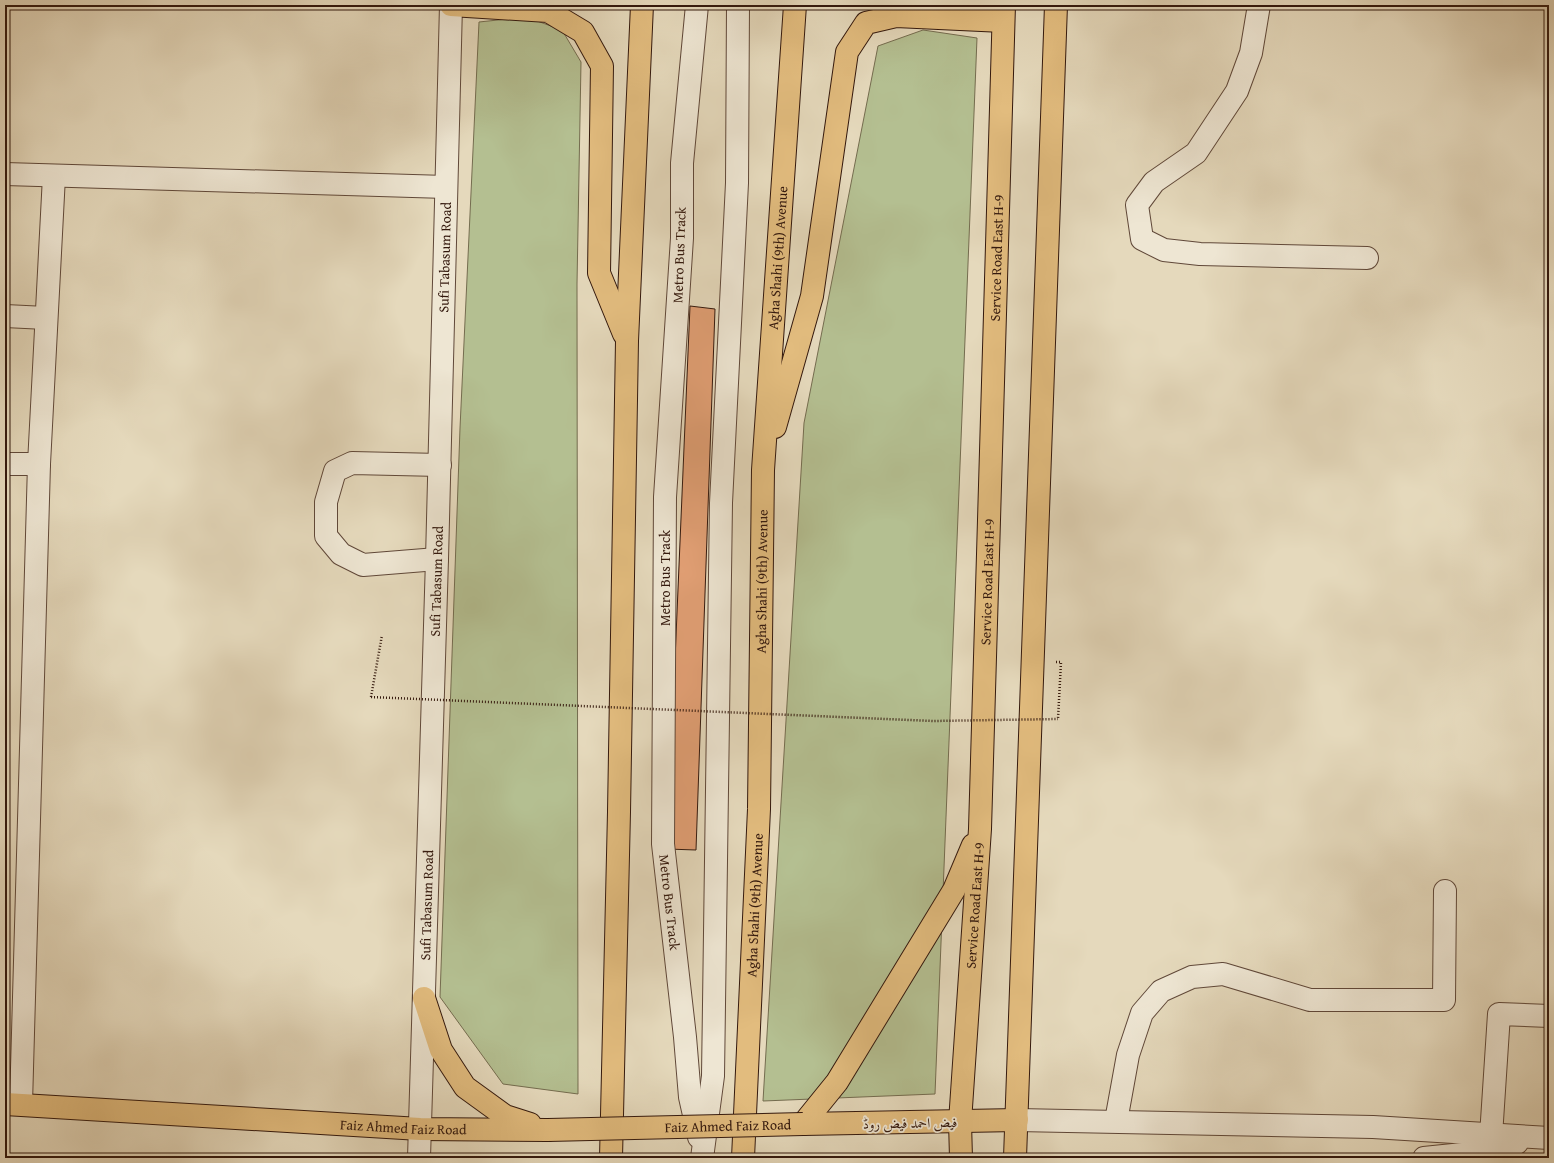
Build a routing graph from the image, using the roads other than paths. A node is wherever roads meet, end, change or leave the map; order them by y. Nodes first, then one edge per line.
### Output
1 (450, 5) edge
2 (642, 5) edge
3 (697, 5) edge
4 (738, 5) edge
5 (794, 5) edge
6 (1056, 5) edge
7 (1259, 5) edge
8 (1003, 13) edge
9 (5, 174) edge
10 (54, 176) junction
11 (446, 187) junction
12 (1367, 258) dead end
13 (5, 316) edge
14 (46, 318) junction
15 (627, 341) junction
16 (5, 464) edge
17 (39, 464) junction
18 (440, 465) junction
19 (763, 470) junction
20 (437, 559) junction
21 (980, 829) junction
22 (1445, 891) dead end
23 (424, 998) junction
24 (1549, 1016) edge
25 (13, 1104) edge
26 (1017, 1120) junction
27 (1116, 1121) junction
28 (960, 1122) junction
29 (803, 1124) junction
30 (420, 1129) junction
31 (548, 1130) junction
32 (1491, 1136) junction
33 (1539, 1138) edge
34 (702, 1154) edge
35 (418, 1158) edge
36 (611, 1158) edge
37 (743, 1158) edge
38 (962, 1158) edge
39 (1015, 1158) edge
40 (1424, 1158) edge

1 - 11 street, Sufi Tabasum Road
1 - 15 main road
2 - 15 main road
3 - 34 street, Metro Bus Track
4 - 34 street, Metro Bus Track
5 - 19 main road, Agha Shahi (9th) Avenue
6 - 26 main road
7 - 12 street
8 - 19 main road
8 - 21 main road, Service Road East H-9
9 - 10 street
10 - 11 street
10 - 14 street
11 - 18 street, Sufi Tabasum Road
13 - 14 street
14 - 17 street
15 - 36 main road
16 - 17 street
17 - 25 street
18 - 20 street, Sufi Tabasum Road
18 - 20 street
19 - 37 main road, Agha Shahi (9th) Avenue
20 - 23 street, Sufi Tabasum Road
21 - 28 main road, Service Road East H-9
21 - 29 main road
22 - 27 street
23 - 30 street, Sufi Tabasum Road
23 - 31 main road
24 - 32 street
25 - 30 main road, Faiz Ahmed Faiz Road
26 - 27 street
26 - 28 main road, فیض احمد فیض روڈ
26 - 39 main road
27 - 32 street
28 - 29 main road, فیض احمد فیض روڈ
28 - 38 main road, Service Road East H-9
29 - 31 main road, Faiz Ahmed Faiz Road, bridge
30 - 31 main road, Faiz Ahmed Faiz Road
30 - 35 street, Sufi Tabasum Road
32 - 33 street
33 - 40 street

